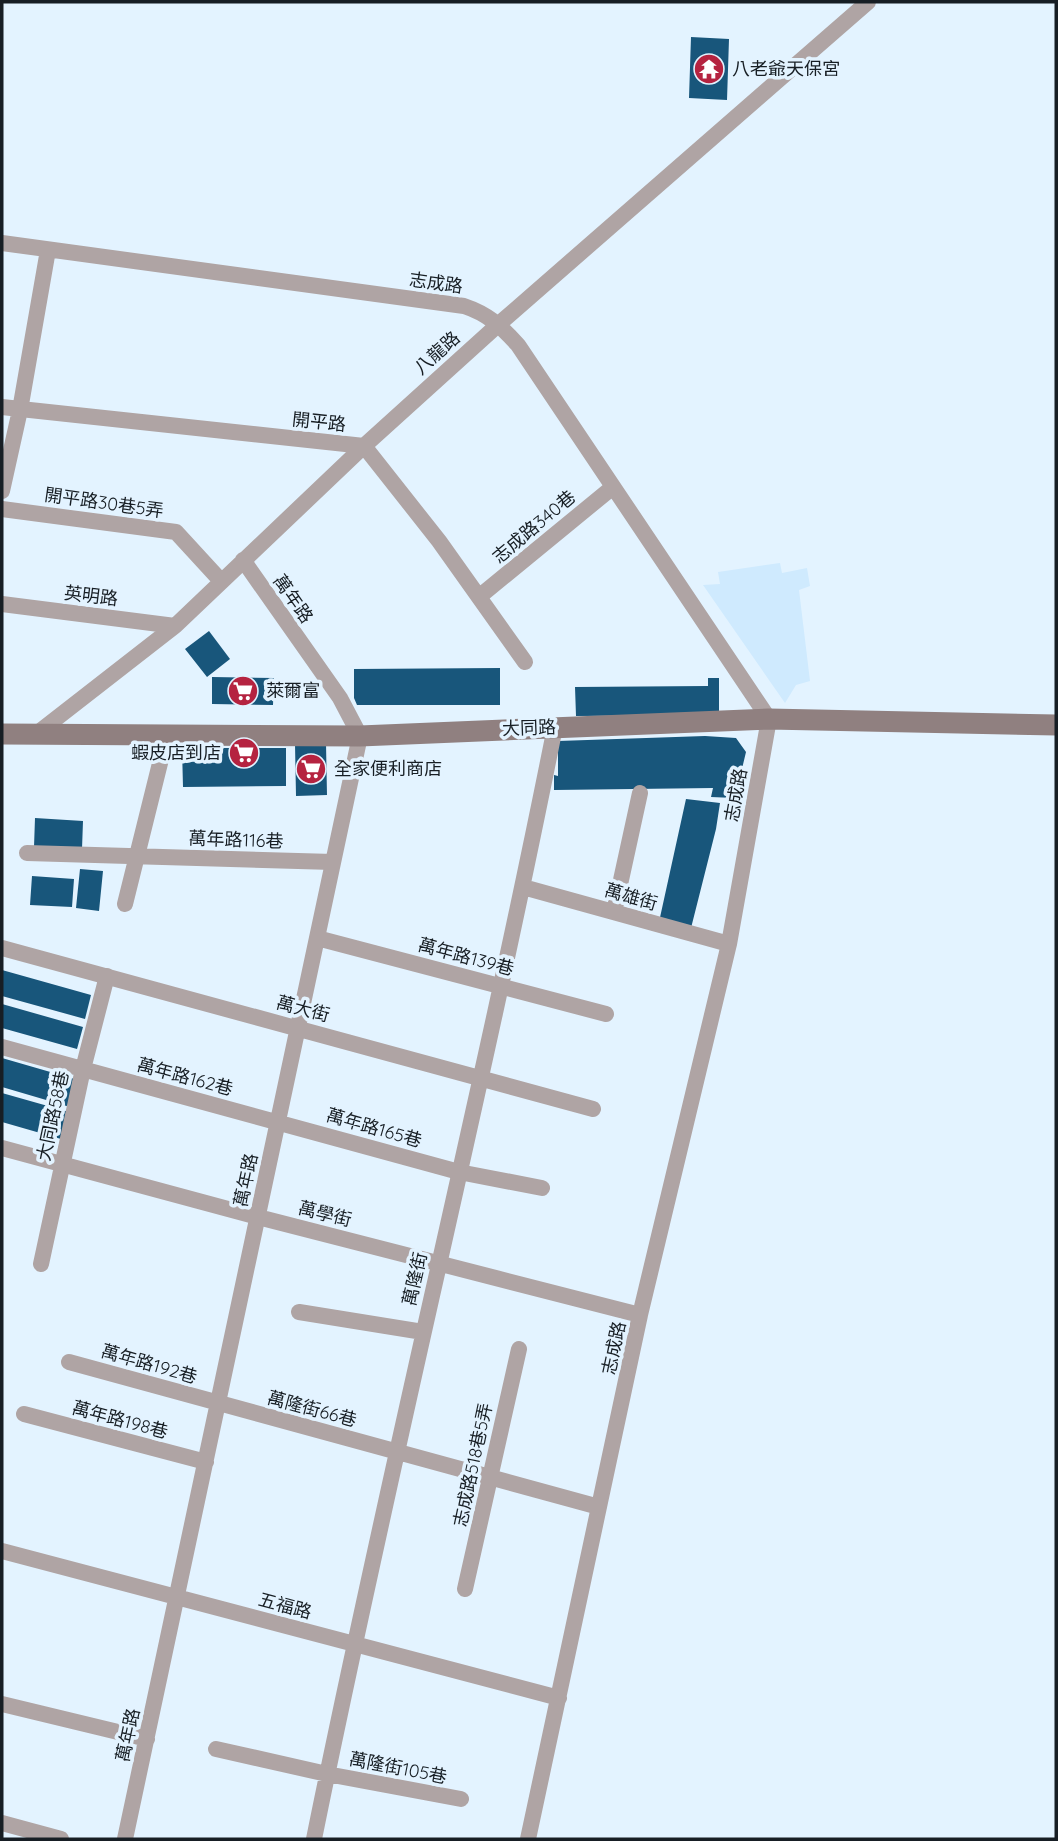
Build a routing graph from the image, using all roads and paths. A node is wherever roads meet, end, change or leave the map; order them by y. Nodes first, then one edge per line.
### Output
1 (868, 2) edge
2 (2, 243) edge
3 (48, 250) junction
4 (499, 323) junction
5 (2, 407) edge
6 (20, 410) junction
7 (364, 446) junction
8 (613, 486) junction
9 (2, 491) edge
10 (2, 509) edge
11 (243, 560) junction
12 (221, 581) junction
13 (480, 596) junction
14 (2, 604) edge
15 (174, 626) junction
16 (525, 662) dead end
17 (769, 719) junction
18 (1056, 725) edge
19 (555, 727) junction
20 (2, 734) edge
21 (35, 735) junction
22 (167, 735) junction
23 (360, 736) junction
24 (640, 793) dead end
25 (27, 853) dead end
26 (137, 856) junction
27 (333, 862) junction
28 (523, 887) junction
29 (125, 904) dead end
30 (614, 912) junction
31 (317, 938) junction
32 (729, 944) junction
33 (2, 948) edge
34 (107, 976) junction
35 (501, 986) junction
36 (606, 1014) dead end
37 (298, 1027) junction
38 (2, 1047) edge
39 (83, 1069) junction
40 (480, 1079) junction
41 (593, 1109) dead end
42 (278, 1121) junction
43 (2, 1148) edge
44 (63, 1164) junction
45 (459, 1172) junction
46 (542, 1188) dead end
47 (257, 1217) junction
48 (439, 1263) junction
49 (41, 1264) dead end
50 (299, 1312) dead end
51 (640, 1315) junction
52 (423, 1332) junction
53 (519, 1349) dead end
54 (69, 1362) dead end
55 (218, 1403) junction
56 (24, 1414) dead end
57 (396, 1452) junction
58 (206, 1462) junction
59 (490, 1478) junction
60 (599, 1507) junction
61 (2, 1551) edge
62 (466, 1589) dead end
63 (177, 1597) junction
64 (353, 1644) junction
65 (559, 1698) junction
66 (2, 1704) edge
67 (147, 1739) junction
68 (216, 1749) dead end
69 (327, 1774) junction
70 (461, 1799) dead end
71 (2, 1823) edge
72 (61, 1839) edge
73 (125, 1839) edge
74 (314, 1839) edge
75 (528, 1839) edge

1 - 4 street, 八龍路
2 - 3 street, 志成路
3 - 4 street, 志成路
3 - 6 street
4 - 7 street, 八龍路
4 - 8 street, 志成路
5 - 6 street, 開平路
6 - 7 street, 開平路
6 - 9 street
7 - 11 street, 八龍路
7 - 13 street, 開平路
8 - 13 street, 志成路340巷
8 - 17 street, 志成路
10 - 12 street, 開平路30巷5弄
11 - 12 street, 八龍路
11 - 23 street, 萬年路
12 - 15 street, 八龍路
13 - 16 street, 開平路
14 - 15 street, 英明路
15 - 21 street, 八龍路
17 - 18 main road, 大同路
17 - 19 main road, 大同路
17 - 32 street, 志成路
19 - 23 main road, 大同路
19 - 28 street, 萬隆街
20 - 21 main road, 大同路
21 - 22 main road, 大同路
22 - 23 main road, 大同路
22 - 26 street
23 - 27 street, 萬年路
24 - 30 street
25 - 26 street, 萬年路116巷
26 - 27 street, 萬年路116巷
26 - 29 street
27 - 31 street, 萬年路
28 - 30 street, 萬雄街
28 - 35 street, 萬隆街
30 - 32 street, 萬雄街
31 - 35 street, 萬年路139巷
31 - 37 street, 萬年路
32 - 51 street, 志成路
33 - 34 street, 萬大街
34 - 37 street, 萬大街
34 - 39 street, 大同路58巷
35 - 36 street, 萬年路139巷
35 - 40 street, 萬隆街
37 - 40 street, 萬大街
37 - 42 street, 萬年路
38 - 39 street, 萬年路162巷
39 - 42 street, 萬年路162巷
39 - 44 street, 大同路58巷
40 - 41 street, 萬大街
40 - 45 street, 萬隆街
42 - 45 street, 萬年路165巷
42 - 47 street, 萬年路
43 - 44 street, 萬學街
44 - 47 street, 萬學街
44 - 49 street, 大同路58巷
45 - 46 street, 萬年路165巷
45 - 48 street, 萬隆街
47 - 48 street, 萬學街
47 - 55 street, 萬年路
48 - 51 street, 萬學街
48 - 52 street, 萬隆街
50 - 52 street
51 - 60 street, 志成路
52 - 57 street, 萬隆街
53 - 59 street, 志成路518巷5弄
54 - 55 street, 萬年路192巷
55 - 57 street, 萬隆街66巷
55 - 58 street, 萬年路
56 - 58 street, 萬年路198巷
57 - 59 street, 萬隆街66巷
57 - 64 street, 萬隆街
58 - 63 street, 萬年路
59 - 60 street, 萬隆街66巷
59 - 62 street, 志成路518巷5弄
60 - 65 street, 志成路
61 - 63 street, 五福路
63 - 64 street, 五福路
63 - 67 street, 萬年路
64 - 65 street, 五福路
64 - 69 street, 萬隆街
65 - 75 street, 志成路
66 - 67 street
67 - 73 street, 萬年路
68 - 69 street, 萬隆街105巷
69 - 70 street, 萬隆街105巷
69 - 74 street, 萬隆街
71 - 72 street

